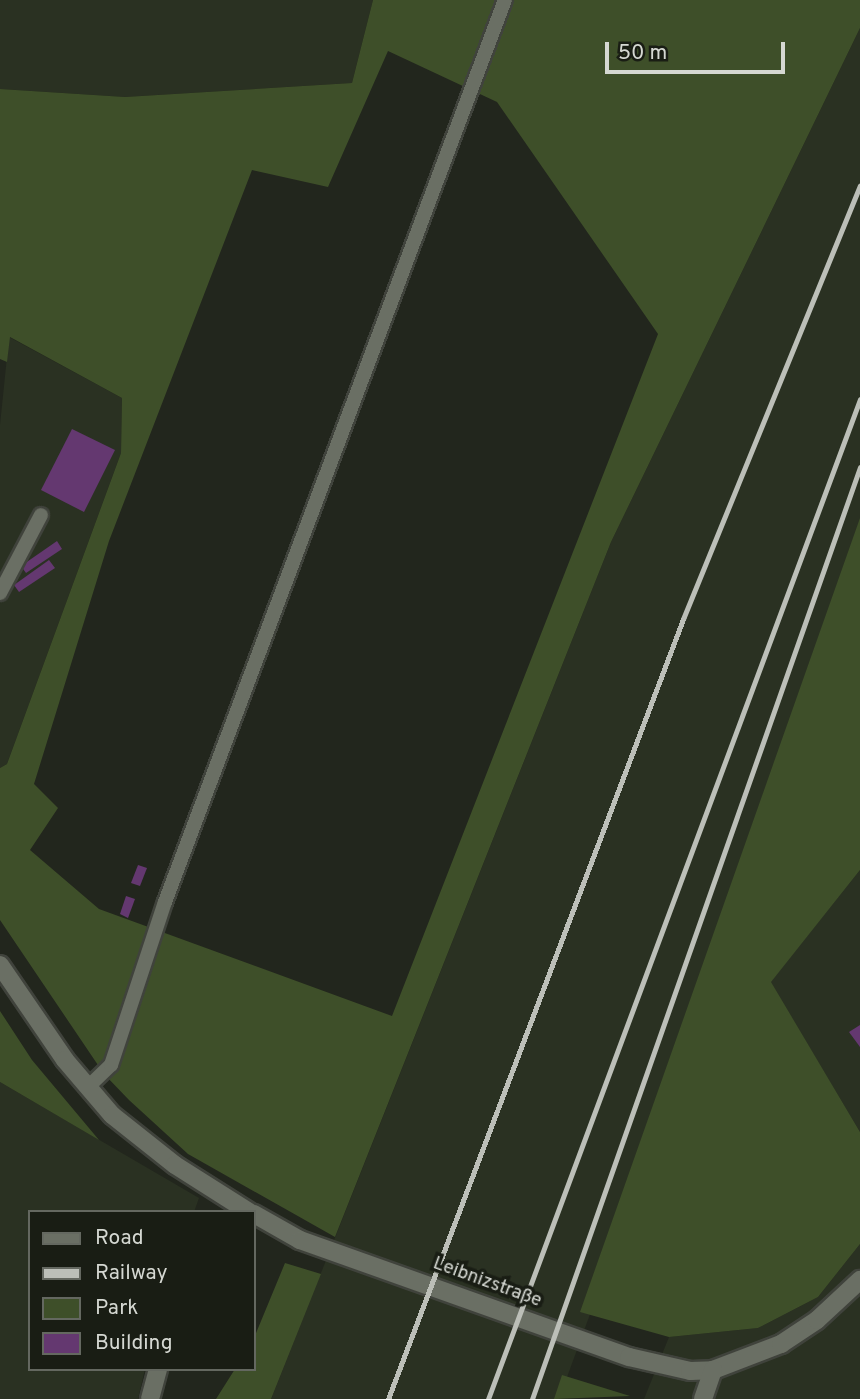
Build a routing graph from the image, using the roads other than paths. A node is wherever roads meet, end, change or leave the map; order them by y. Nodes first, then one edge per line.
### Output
1 (505, 0) edge
2 (41, 515) dead end
3 (0, 593) edge
4 (0, 965) edge
5 (88, 1087) junction
6 (237, 1209) edge
7 (256, 1215) edge
8 (860, 1280) edge
9 (713, 1370) junction
10 (157, 1371) edge
11 (150, 1399) edge
12 (703, 1399) edge

1 - 5 lane
2 - 3 lane
4 - 5 street
5 - 6 street
7 - 9 street, Leibnizstraße
8 - 9 street, Leibnizstraße
9 - 12 street
10 - 11 street

